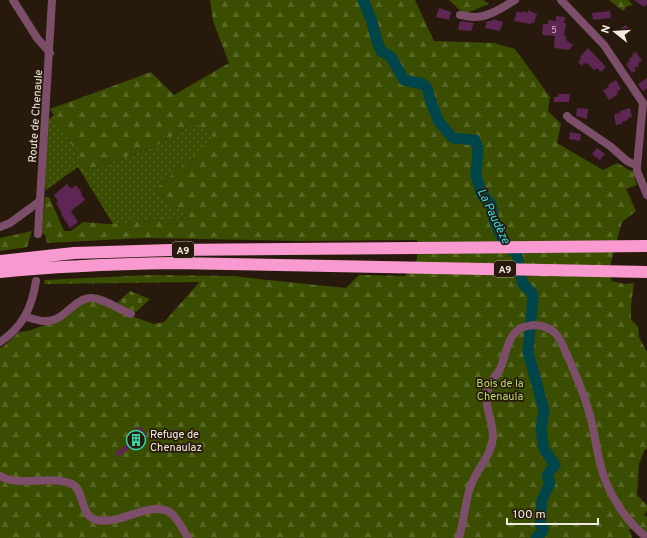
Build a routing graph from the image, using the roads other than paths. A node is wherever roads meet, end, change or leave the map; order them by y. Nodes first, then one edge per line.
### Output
1 (13, 0) edge
2 (52, 0) edge
3 (515, 0) edge
4 (561, 0) edge
5 (460, 14) dead end
6 (50, 53) junction
7 (645, 102) edge
8 (567, 116) dead end
9 (637, 166) junction
10 (647, 195) edge
11 (40, 201) junction
12 (0, 227) edge
13 (38, 234) dead end
14 (647, 246) edge
15 (0, 261) edge
16 (0, 272) edge
17 (647, 272) edge
18 (36, 281) dead end
19 (130, 314) dead end
20 (26, 317) junction
21 (0, 342) edge
22 (0, 476) edge
23 (188, 538) edge
24 (459, 538) edge
25 (647, 538) edge

1 - 6 street
2 - 6 street, Route de Chenaule
3 - 5 street
4 - 7 street
6 - 11 street, Route de Chenaule
7 - 9 street
8 - 9 street
9 - 10 street
11 - 12 street
11 - 13 street, Route de Chenaule
14 - 15 highway, A9
16 - 17 highway, A9
18 - 20 street
19 - 20 street
20 - 21 street
22 - 23 street
24 - 25 street

